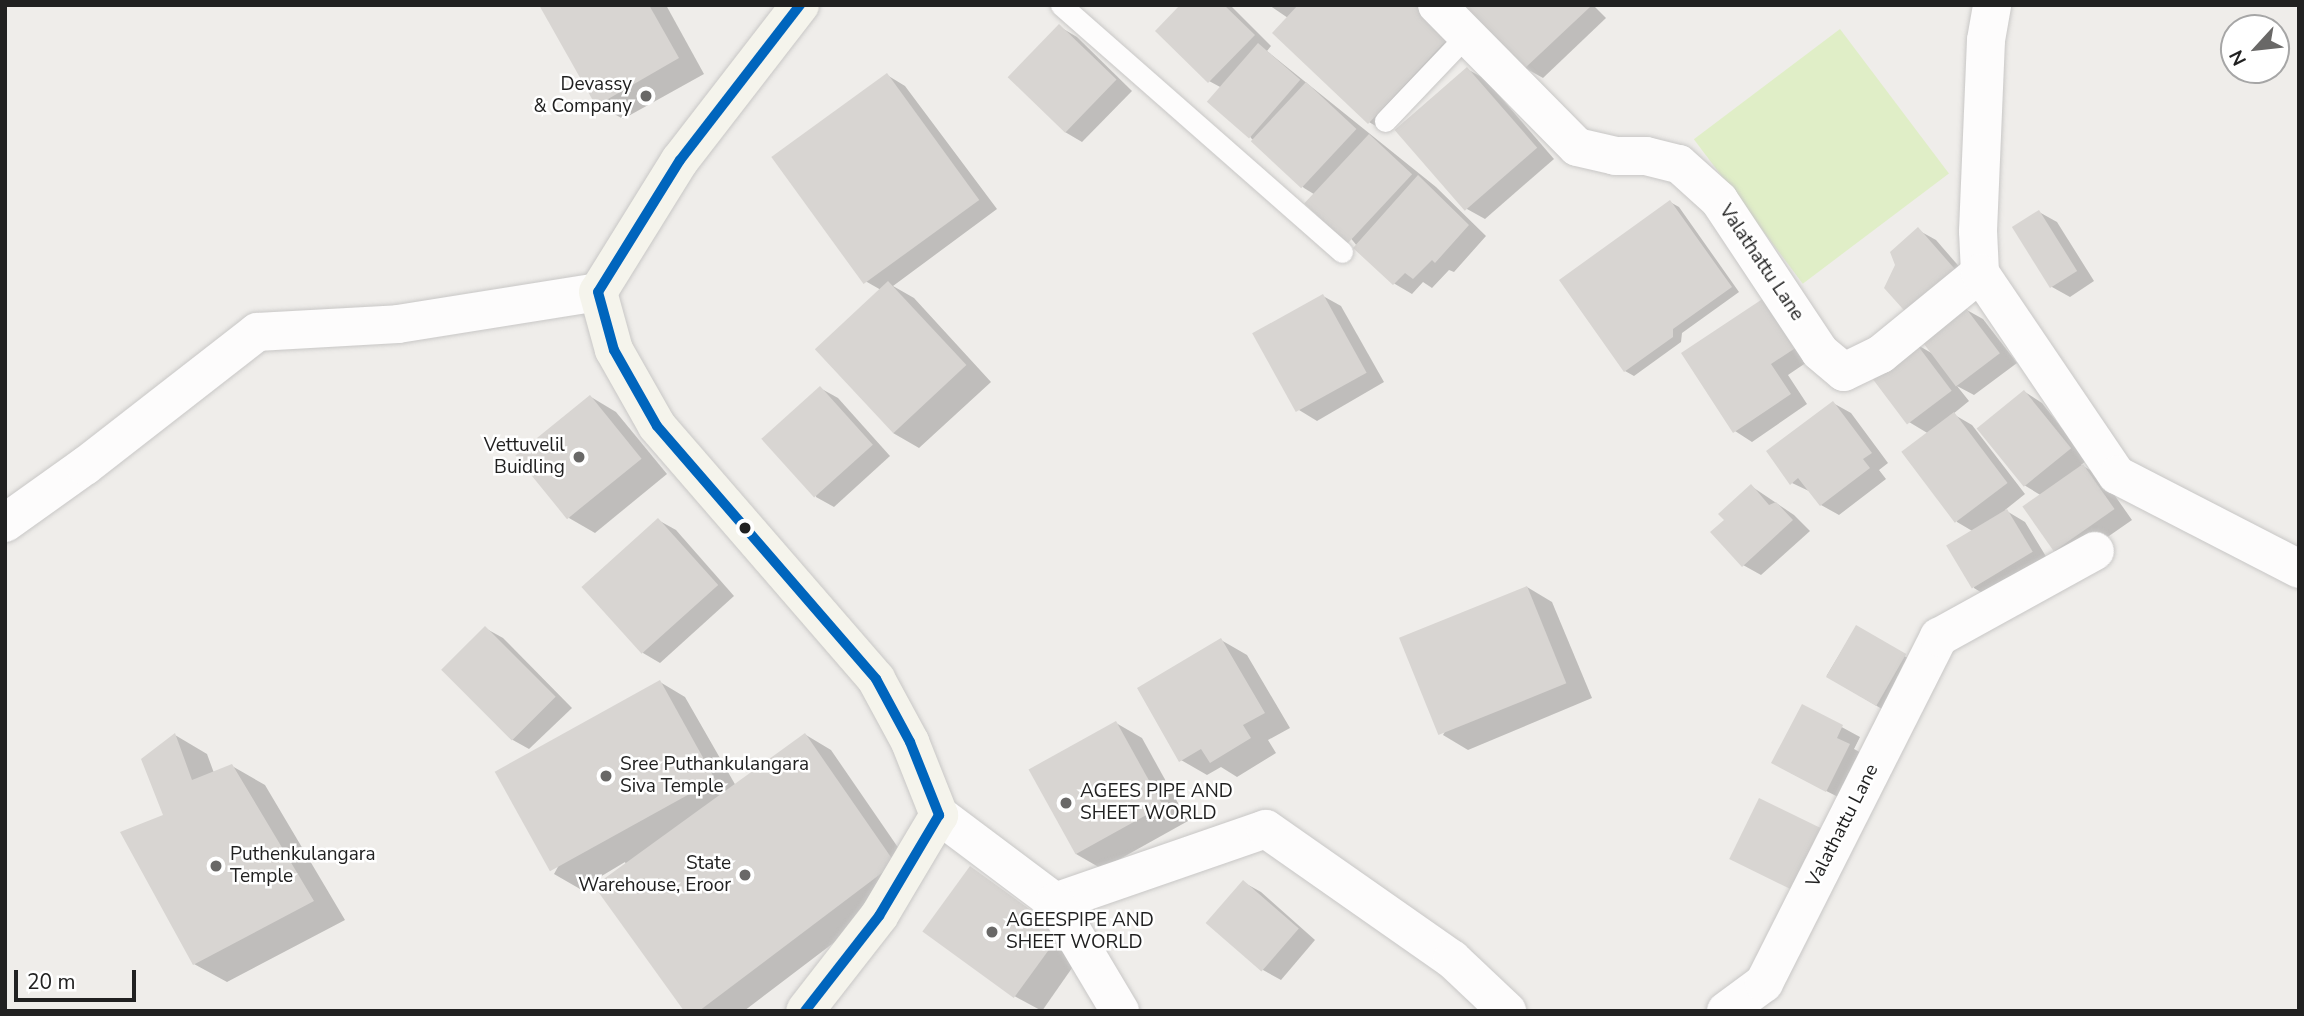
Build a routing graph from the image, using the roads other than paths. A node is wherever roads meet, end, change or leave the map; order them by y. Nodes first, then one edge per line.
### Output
1 (800, 5) edge
2 (1061, 5) edge
3 (1437, 5) edge
4 (1992, 5) edge
5 (1466, 36) junction
6 (1385, 121) dead end
7 (1342, 252) dead end
8 (1980, 273) junction
9 (598, 292) junction
10 (5, 523) edge
11 (2095, 551) dead end
12 (2299, 569) edge
13 (939, 816) junction
14 (1055, 902) junction
15 (805, 1011) edge
16 (1120, 1011) edge
17 (1507, 1011) edge
18 (1726, 1011) edge

1 - 9 main road
2 - 7 lane
3 - 5 street, Valathattu Lane
4 - 8 street
5 - 6 lane
5 - 8 street, Valathattu Lane
8 - 12 street
9 - 10 street
9 - 13 main road
11 - 18 street, Valathattu Lane
13 - 14 street
13 - 15 main road
14 - 16 street
14 - 17 street

